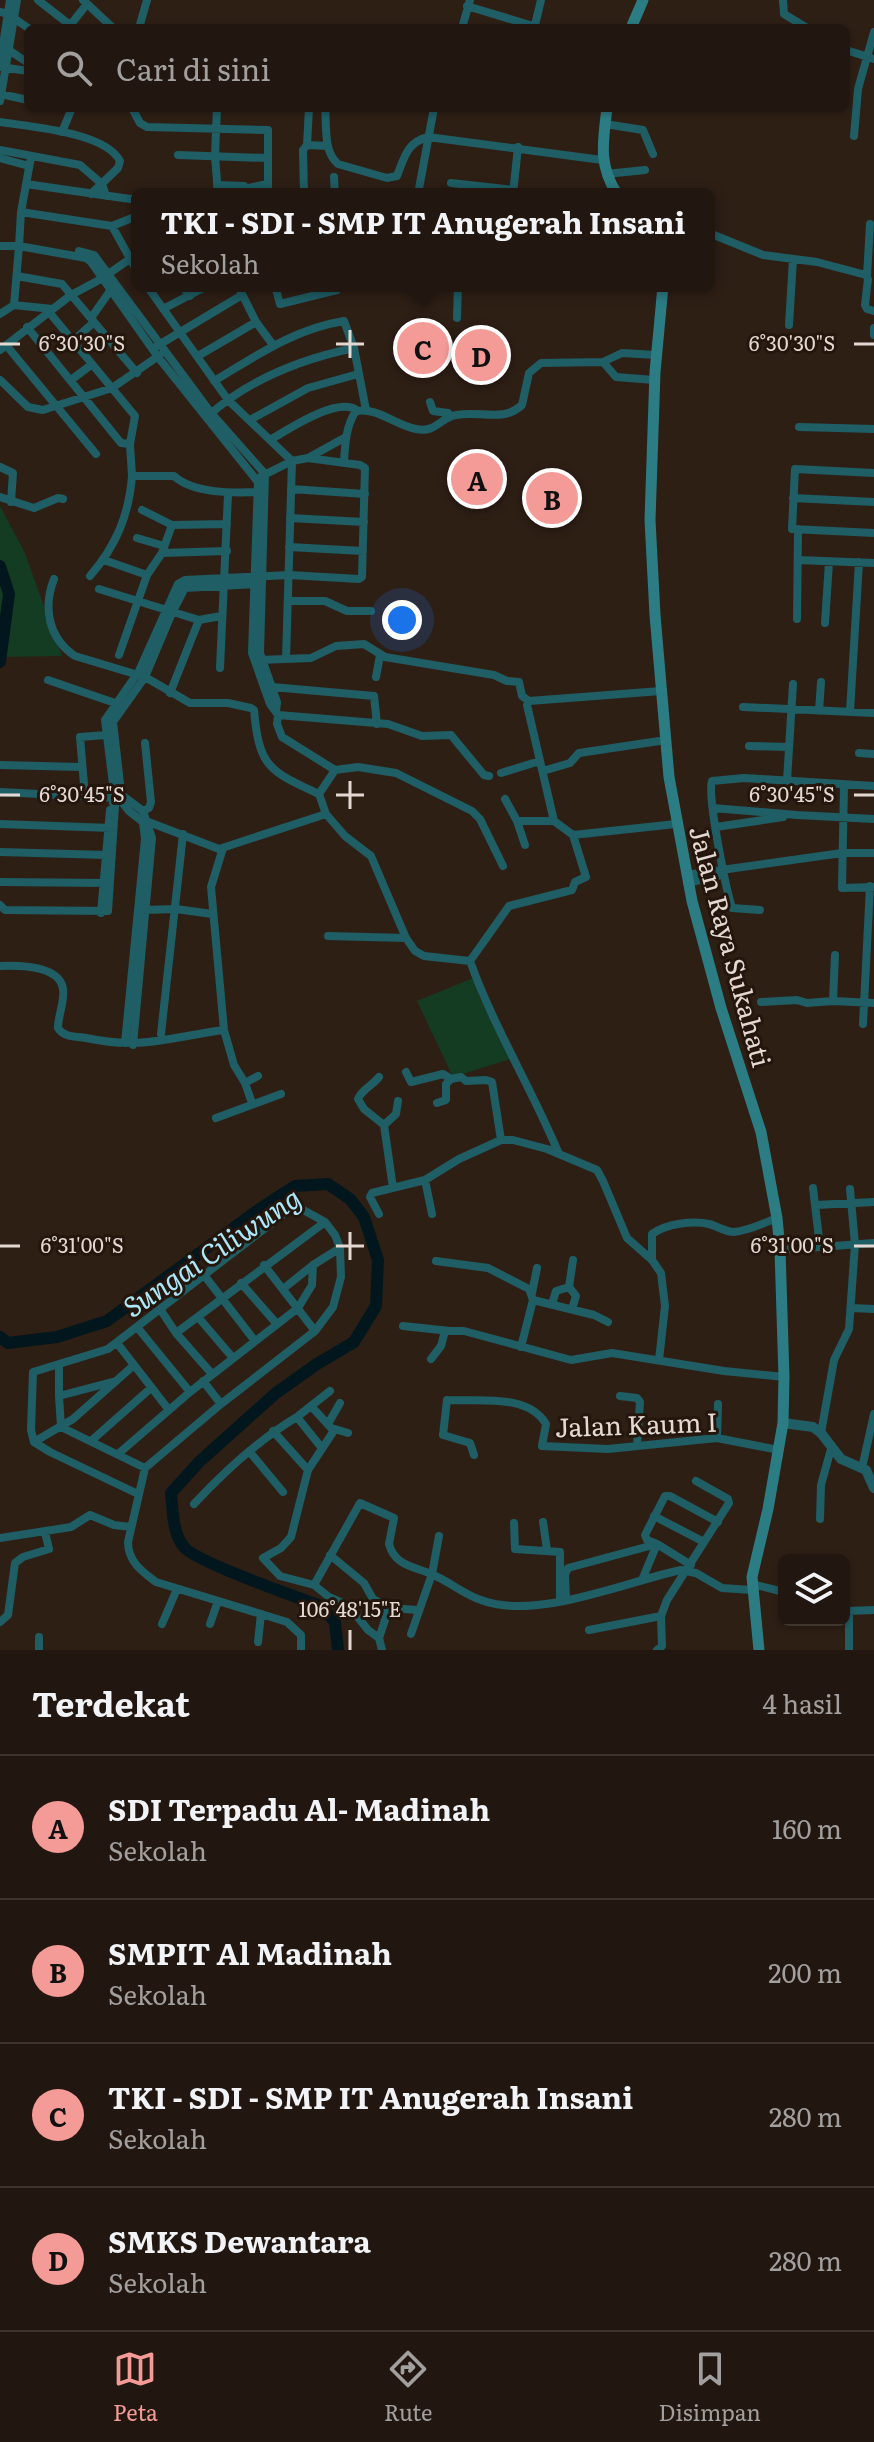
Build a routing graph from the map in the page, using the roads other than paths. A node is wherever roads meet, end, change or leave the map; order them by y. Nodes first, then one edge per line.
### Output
1 (10, 0) edge
2 (17, 0) edge
3 (38, 0) edge
4 (147, 0) edge
5 (541, 0) edge
6 (643, 0) edge
7 (783, 0) edge
8 (91, 3) edge
9 (469, 3) edge
10 (7, 15) edge
11 (67, 24) edge
12 (71, 24) edge
13 (106, 24) edge
14 (140, 24) edge
15 (463, 24) edge
16 (510, 24) edge
17 (537, 24) edge
18 (634, 24) edge
19 (800, 24) edge
20 (874, 32) edge
21 (3, 44) edge
22 (850, 52) edge
23 (871, 58) edge
24 (24, 60) edge
25 (2, 66) edge
26 (24, 70) edge
27 (0, 94) edge
28 (24, 99) edge
29 (0, 101) edge
30 (70, 112) edge
31 (134, 112) edge
32 (217, 112) edge
33 (309, 112) edge
34 (325, 112) edge
35 (433, 112) edge
36 (606, 112) edge
37 (0, 122) edge
38 (605, 124) junction
39 (217, 128) junction
40 (62, 132) junction
41 (854, 136) dead end
42 (428, 137) junction
43 (307, 145) junction
44 (328, 146) junction
45 (518, 147) junction
46 (0, 150) edge
47 (653, 154) dead end
48 (178, 155) dead end
49 (215, 156) junction
50 (0, 158) edge
51 (267, 158) junction
52 (602, 160) junction
53 (30, 162) junction
54 (645, 170) dead end
55 (606, 174) junction
56 (334, 177) dead end
57 (451, 183) dead end
58 (26, 184) junction
59 (102, 184) junction
60 (267, 184) junction
61 (219, 188) edge
62 (242, 188) edge
63 (267, 188) edge
64 (304, 188) edge
65 (335, 188) edge
66 (419, 188) edge
67 (486, 188) edge
68 (514, 188) edge
69 (614, 188) edge
70 (91, 194) junction
71 (106, 196) junction
72 (131, 199) edge
73 (21, 212) junction
74 (131, 218) edge
75 (870, 224) dead end
76 (112, 226) junction
77 (715, 236) edge
78 (19, 243) junction
79 (0, 246) edge
80 (871, 253) edge
81 (131, 255) edge
82 (131, 259) edge
83 (793, 259) junction
84 (17, 276) junction
85 (867, 276) junction
86 (104, 277) junction
87 (110, 291) junction
88 (151, 292) edge
89 (187, 292) edge
90 (197, 292) edge
91 (238, 292) edge
92 (241, 292) edge
93 (277, 292) edge
94 (310, 292) edge
95 (458, 292) edge
96 (662, 292) edge
97 (71, 295) junction
98 (190, 296) junction
99 (14, 305) junction
100 (163, 309) junction
101 (51, 310) junction
102 (874, 311) edge
103 (0, 314) edge
104 (457, 318) dead end
105 (92, 320) junction
106 (256, 322) junction
107 (789, 325) dead end
108 (27, 327) junction
109 (874, 328) edge
110 (180, 331) junction
111 (874, 335) edge
112 (72, 342) junction
113 (273, 345) junction
114 (3, 348) edge
115 (354, 348) junction
116 (158, 351) junction
117 (656, 355) junction
118 (198, 356) junction
119 (603, 362) junction
120 (91, 365) junction
121 (137, 373) junction
122 (358, 374) junction
123 (0, 380) edge
124 (71, 380) junction
125 (654, 380) junction
126 (214, 381) junction
127 (112, 388) junction
128 (85, 397) junction
129 (228, 400) junction
130 (430, 402) dead end
131 (58, 405) junction
132 (362, 410) junction
133 (208, 416) junction
134 (448, 418) junction
135 (250, 420) junction
136 (799, 427) dead end
137 (874, 429) edge
138 (346, 437) junction
139 (270, 440) junction
140 (130, 444) junction
141 (96, 454) dead end
142 (308, 458) junction
143 (292, 461) junction
144 (344, 462) junction
145 (0, 467) edge
146 (874, 473) edge
147 (265, 474) junction
148 (132, 476) junction
149 (256, 479) junction
150 (291, 489) junction
151 (259, 492) junction
152 (228, 494) junction
153 (365, 494) junction
154 (0, 497) edge
155 (793, 498) junction
156 (63, 499) dead end
157 (11, 502) junction
158 (874, 502) edge
159 (142, 510) dead end
160 (290, 518) junction
161 (364, 522) junction
162 (227, 524) junction
163 (172, 525) junction
164 (798, 529) junction
165 (874, 533) edge
166 (137, 538) dead end
167 (289, 547) junction
168 (163, 549) junction
169 (227, 551) junction
170 (363, 551) junction
171 (104, 560) junction
172 (798, 560) junction
173 (829, 562) junction
174 (859, 562) junction
175 (874, 563) edge
176 (147, 575) junction
177 (289, 575) junction
178 (90, 576) dead end
179 (54, 579) dead end
180 (259, 580) junction
181 (224, 582) junction
182 (99, 589) dead end
183 (137, 601) junction
184 (288, 601) junction
185 (168, 611) junction
186 (371, 611) dead end
187 (221, 616) junction
188 (797, 619) dead end
189 (199, 620) junction
190 (825, 623) dead end
191 (119, 655) dead end
192 (380, 655) junction
193 (286, 659) junction
194 (258, 660) junction
195 (220, 668) dead end
196 (141, 676) junction
197 (376, 677) dead end
198 (48, 680) dead end
199 (821, 682) dead end
200 (793, 684) dead end
201 (272, 687) junction
202 (661, 691) junction
203 (170, 693) junction
204 (529, 701) junction
205 (115, 703) junction
206 (743, 707) dead end
207 (791, 709) junction
208 (819, 711) junction
209 (850, 712) junction
210 (277, 713) junction
211 (874, 713) edge
212 (112, 715) junction
213 (377, 724) junction
214 (109, 738) junction
215 (666, 740) junction
216 (145, 743) dead end
217 (749, 746) dead end
218 (789, 747) junction
219 (859, 753) dead end
220 (874, 754) edge
221 (540, 761) junction
222 (0, 765) edge
223 (82, 767) junction
224 (335, 770) junction
225 (543, 771) junction
226 (501, 773) dead end
227 (489, 776) dead end
228 (787, 781) junction
229 (844, 785) junction
230 (874, 786) edge
231 (0, 792) edge
232 (319, 794) junction
233 (85, 796) junction
234 (116, 798) junction
235 (505, 799) dead end
236 (713, 808) junction
237 (326, 814) junction
238 (797, 815) junction
239 (843, 817) junction
240 (144, 818) junction
241 (874, 819) edge
242 (517, 821) junction
243 (554, 821) junction
244 (0, 824) edge
245 (676, 824) junction
246 (716, 827) junction
247 (111, 828) junction
248 (183, 834) junction
249 (573, 835) junction
250 (525, 845) dead end
251 (223, 848) junction
252 (0, 852) edge
253 (842, 853) junction
254 (874, 853) edge
255 (109, 855) junction
256 (503, 866) dead end
257 (725, 870) junction
258 (687, 879) junction
259 (0, 882) edge
260 (108, 883) junction
261 (872, 886) edge
262 (0, 905) edge
263 (176, 909) junction
264 (142, 910) junction
265 (760, 910) dead end
266 (212, 914) junction
267 (328, 936) dead end
268 (406, 938) junction
269 (835, 955) dead end
270 (470, 961) junction
271 (0, 966) edge
272 (833, 1001) junction
273 (761, 1002) dead end
274 (863, 1002) junction
275 (874, 1003) edge
276 (863, 1024) dead end
277 (224, 1030) junction
278 (161, 1034) dead end
279 (129, 1044) junction
280 (406, 1072) dead end
281 (258, 1076) dead end
282 (379, 1077) dead end
283 (451, 1079) junction
284 (245, 1083) junction
285 (281, 1094) dead end
286 (398, 1101) dead end
287 (252, 1103) junction
288 (437, 1103) dead end
289 (216, 1118) dead end
290 (384, 1125) junction
291 (501, 1140) junction
292 (560, 1155) junction
293 (425, 1180) junction
294 (393, 1188) junction
295 (813, 1188) dead end
296 (850, 1189) dead end
297 (874, 1202) edge
298 (852, 1203) junction
299 (816, 1205) junction
300 (379, 1214) dead end
301 (432, 1214) dead end
302 (777, 1218) junction
303 (325, 1222) junction
304 (874, 1243) edge
305 (855, 1244) junction
306 (820, 1247) junction
307 (340, 1248) junction
308 (780, 1250) junction
309 (573, 1260) dead end
310 (652, 1260) junction
311 (436, 1261) dead end
312 (264, 1265) junction
313 (313, 1265) junction
314 (537, 1268) dead end
315 (204, 1275) junction
316 (241, 1283) junction
317 (569, 1287) junction
318 (283, 1289) junction
319 (533, 1296) junction
320 (221, 1299) junction
321 (552, 1304) junction
322 (298, 1308) junction
323 (851, 1308) junction
324 (160, 1309) junction
325 (572, 1309) junction
326 (874, 1309) edge
327 (198, 1317) junction
328 (608, 1322) dead end
329 (276, 1323) junction
330 (403, 1326) dead end
331 (137, 1327) junction
332 (315, 1331) junction
333 (445, 1331) junction
334 (176, 1333) junction
335 (255, 1341) junction
336 (117, 1343) junction
337 (521, 1347) junction
338 (233, 1358) junction
339 (431, 1359) dead end
340 (659, 1360) junction
341 (59, 1364) junction
342 (133, 1366) junction
343 (212, 1374) junction
344 (784, 1377) junction
345 (116, 1381) junction
346 (203, 1381) junction
347 (151, 1388) junction
348 (330, 1391) dead end
349 (190, 1392) junction
350 (59, 1396) junction
351 (620, 1396) dead end
352 (340, 1403) dead end
353 (221, 1404) junction
354 (718, 1404) dead end
355 (311, 1406) junction
356 (169, 1410) junction
357 (297, 1417) junction
358 (873, 1418) edge
359 (783, 1423) junction
360 (61, 1427) junction
361 (330, 1427) junction
362 (273, 1431) junction
363 (348, 1433) dead end
364 (821, 1433) junction
365 (717, 1438) junction
366 (91, 1441) junction
367 (34, 1442) junction
368 (637, 1446) junction
369 (321, 1447) junction
370 (831, 1449) junction
371 (779, 1450) junction
372 (249, 1451) junction
373 (118, 1454) junction
374 (474, 1455) dead end
375 (145, 1468) junction
376 (862, 1468) junction
377 (308, 1470) junction
378 (696, 1481) dead end
379 (874, 1488) edge
380 (283, 1492) dead end
381 (138, 1494) junction
382 (194, 1504) dead end
383 (654, 1516) junction
384 (820, 1519) dead end
385 (543, 1522) dead end
386 (718, 1522) junction
387 (514, 1523) dead end
388 (131, 1527) junction
389 (45, 1532) junction
390 (439, 1536) dead end
391 (0, 1538) edge
392 (704, 1542) junction
393 (657, 1544) junction
394 (547, 1550) junction
395 (330, 1555) junction
396 (690, 1568) junction
397 (432, 1574) junction
398 (642, 1580) junction
399 (314, 1585) junction
400 (752, 1587) junction
401 (177, 1589) junction
402 (778, 1591) edge
403 (563, 1600) junction
404 (218, 1601) junction
405 (389, 1608) junction
406 (418, 1610) junction
407 (874, 1610) edge
408 (850, 1611) edge
409 (261, 1614) junction
410 (661, 1616) junction
411 (0, 1622) edge
412 (162, 1624) dead end
413 (210, 1624) dead end
414 (847, 1626) edge
415 (589, 1630) dead end
416 (411, 1634) dead end
417 (39, 1637) dead end
418 (379, 1638) junction
419 (258, 1642) dead end
420 (39, 1650) edge
421 (301, 1650) edge
422 (382, 1650) edge
423 (657, 1650) edge
424 (759, 1650) edge
425 (849, 1650) edge

1 - 10 street
2 - 10 street
3 - 11 street
4 - 14 street
5 - 17 street
6 - 18 main road
7 - 19 street
8 - 12 street
8 - 13 street
9 - 15 street
9 - 16 street
10 - 21 street
20 - 23 street
21 - 24 street
21 - 25 street
22 - 23 street
23 - 41 street
25 - 26 street
25 - 27 street
27 - 28 street
27 - 29 street
30 - 40 street
31 - 39 street
32 - 39 street
33 - 43 street
34 - 44 street
35 - 42 street
36 - 38 main road
37 - 40 street
38 - 47 street
38 - 52 main road
39 - 49 street
39 - 51 street
40 - 59 street
42 - 44 street
42 - 45 street
42 - 66 street
43 - 44 street
43 - 64 street
45 - 52 street
45 - 68 street
46 - 53 street
48 - 49 street
49 - 51 street
49 - 61 street
50 - 53 street
51 - 60 street
52 - 55 main road
53 - 58 street
53 - 59 street
54 - 55 street
55 - 69 main road
56 - 65 street
57 - 67 street
58 - 70 street
58 - 73 street
59 - 70 street
59 - 71 street
60 - 62 street
60 - 63 street
70 - 71 street
71 - 72 street
73 - 76 street
73 - 78 street
74 - 76 street
75 - 80 street
76 - 81 street
77 - 83 street
78 - 79 street
78 - 84 street
78 - 86 street
80 - 85 street
82 - 86 street
83 - 85 street
83 - 107 street
84 - 97 street
84 - 99 street
85 - 102 street
86 - 87 street
86 - 97 street
86 - 116 street
87 - 105 street
87 - 116 street
88 - 100 street
89 - 98 street
90 - 98 street
91 - 110 street
92 - 106 street
93 - 94 street
95 - 104 street
96 - 117 main road, Jalan Raya Sukahati
97 - 101 street
97 - 105 street
98 - 100 street
99 - 101 street
99 - 103 street
100 - 110 street
101 - 108 street
101 - 112 street
105 - 112 street
105 - 121 street
106 - 113 street
106 - 118 street
108 - 114 street
108 - 124 street
109 - 111 street
110 - 116 street
110 - 118 street
112 - 120 street
113 - 115 street
113 - 126 street
114 - 131 street
115 - 122 street
115 - 129 street
116 - 121 street
116 - 133 street
117 - 119 street
117 - 125 main road, Jalan Raya Sukahati
118 - 126 street
119 - 125 street
119 - 134 street
120 - 124 street
120 - 127 street
121 - 127 street
122 - 132 street
122 - 135 street
123 - 131 street
124 - 128 street
125 - 202 main road, Jalan Raya Sukahati
126 - 129 street
127 - 128 street
127 - 140 street
128 - 131 street
128 - 140 street
129 - 133 street
129 - 135 street
130 - 134 street
131 - 141 street
132 - 134 street
132 - 138 street
132 - 139 street
133 - 147 street
133 - 149 street
135 - 139 street
136 - 137 street
138 - 142 street
138 - 144 street
139 - 143 street
140 - 148 street
142 - 143 street
142 - 144 street
143 - 147 street
143 - 150 street
144 - 153 street
145 - 157 street
146 - 155 street
147 - 149 street
147 - 180 street
148 - 152 street
148 - 171 street
149 - 151 street
150 - 153 street
150 - 160 street
151 - 152 street
151 - 180 street
152 - 162 street
153 - 161 street
154 - 157 street
155 - 158 street
155 - 164 street
156 - 157 street
159 - 163 street
160 - 161 street
160 - 167 street
161 - 170 street
162 - 163 street
162 - 169 street
163 - 168 street
164 - 165 street
164 - 172 street
166 - 168 street
167 - 170 street
167 - 177 street
168 - 169 street
168 - 176 street
169 - 181 street
170 - 177 street
171 - 176 street
171 - 178 street
172 - 173 street
172 - 188 street
173 - 174 street
173 - 190 street
174 - 175 street
174 - 209 street
176 - 183 street
177 - 180 street
177 - 184 street
179 - 196 street
180 - 181 street
180 - 194 street
181 - 185 street
181 - 187 street
182 - 183 street
183 - 185 street
183 - 191 street
184 - 186 street
184 - 193 street
185 - 189 street
185 - 196 street
187 - 189 street
187 - 195 street
189 - 203 street
192 - 193 street
192 - 197 street
192 - 204 street
193 - 194 street
194 - 201 street
194 - 210 street
196 - 203 street
196 - 205 street
196 - 212 street
198 - 205 street
199 - 208 street
200 - 207 street
201 - 210 street
201 - 213 street
202 - 204 street
202 - 215 main road, Jalan Raya Sukahati
203 - 232 street
204 - 221 street
205 - 212 street
206 - 207 street
207 - 208 street
207 - 218 street
208 - 209 street
209 - 211 street
210 - 213 street
210 - 224 street
212 - 214 street
213 - 227 street
214 - 223 street
214 - 234 street
215 - 225 street
215 - 245 main road, Jalan Raya Sukahati
216 - 240 street
217 - 218 street
218 - 228 street
219 - 220 street
221 - 225 street
221 - 226 street
222 - 223 street
223 - 233 street
224 - 232 street
224 - 256 street
225 - 243 street
228 - 229 street
228 - 236 street
229 - 230 street
229 - 239 street
231 - 233 street
232 - 237 street
233 - 234 street
234 - 240 street
234 - 247 street
235 - 242 street
236 - 238 street
236 - 246 street
237 - 251 street
237 - 268 street
238 - 239 street
238 - 246 street
239 - 241 street
239 - 253 street
240 - 248 street
240 - 264 street
242 - 243 street
242 - 250 street
243 - 249 street
244 - 247 street
245 - 249 street
245 - 258 main road, Jalan Raya Sukahati
246 - 257 street
247 - 255 street
248 - 251 street
248 - 263 street
249 - 270 street
251 - 266 street
252 - 255 street
253 - 254 street
253 - 257 street
253 - 261 street
255 - 260 street
257 - 258 street
257 - 265 street
258 - 302 main road, Jalan Raya Sukahati
259 - 260 street
260 - 262 street
261 - 274 street
263 - 264 street
263 - 266 street
263 - 278 street
264 - 279 street
266 - 277 street
267 - 268 street
268 - 270 street
269 - 272 street
270 - 292 street
271 - 279 street
272 - 273 street
272 - 274 street
274 - 275 street
274 - 276 street
277 - 279 street
277 - 284 street
280 - 283 street
281 - 284 street
282 - 290 street
283 - 288 street
283 - 291 street
284 - 287 street
285 - 287 street
286 - 290 street
287 - 289 street
290 - 294 street
291 - 292 street
291 - 293 street
292 - 310 street
293 - 294 street
293 - 301 street
294 - 300 street
295 - 299 street
296 - 298 street
297 - 298 street
298 - 299 street
298 - 305 street
299 - 306 street
302 - 308 main road, Jalan Raya Sukahati
302 - 310 street
303 - 307 street
303 - 312 street
303 - 315 street
304 - 305 street
305 - 306 street
305 - 323 street
306 - 308 street
307 - 313 street
307 - 332 street
308 - 344 main road, Jalan Raya Sukahati
309 - 317 street
310 - 340 street
311 - 319 street
312 - 316 street
312 - 318 street
313 - 318 street
313 - 322 street
314 - 319 street
315 - 320 street
315 - 324 street
316 - 320 street
316 - 329 street
317 - 321 street
317 - 325 street
318 - 322 street
319 - 321 street
319 - 337 street
320 - 327 street
320 - 335 street
321 - 325 street
322 - 329 street
322 - 332 street
323 - 326 street
323 - 364 street
324 - 331 street
324 - 334 street
325 - 328 street
327 - 334 street
327 - 338 street
329 - 335 street
330 - 333 street
331 - 336 street
331 - 349 street
332 - 353 street
333 - 337 street
333 - 339 street
334 - 343 street
335 - 338 street
336 - 341 street
336 - 342 street
337 - 340 street
338 - 343 street
340 - 344 street
341 - 350 street
341 - 367 street
342 - 345 street
342 - 347 street
343 - 346 street
344 - 359 main road, Jalan Raya Sukahati
345 - 350 street
345 - 360 street
346 - 349 street
346 - 353 street
347 - 356 street
347 - 366 street
348 - 355 street
349 - 356 street
350 - 360 street
351 - 368 street
352 - 361 street
353 - 375 street
354 - 365 street
355 - 357 street
355 - 361 street
356 - 373 street
357 - 362 street
357 - 369 street
358 - 376 street
359 - 364 street
359 - 371 main road, Jalan Raya Sukahati
360 - 366 street
360 - 367 street
361 - 363 street
361 - 369 street
362 - 372 street
362 - 377 street
364 - 370 street
365 - 368 street, Jalan Kaum I
365 - 371 street, Jalan Kaum I
366 - 373 street
367 - 381 street
368 - 374 street, Jalan Kaum I
369 - 377 street
370 - 376 street
370 - 384 street
371 - 400 main road, Jalan Raya Sukahati
372 - 380 street
372 - 382 street
373 - 375 street
375 - 381 street
376 - 379 street
377 - 399 street
378 - 386 street
381 - 388 street
383 - 386 street
383 - 392 street
383 - 393 street
385 - 394 street
386 - 392 street
387 - 394 street
388 - 389 street
388 - 401 street
389 - 391 street
389 - 411 street
390 - 397 street
392 - 396 street
393 - 396 street
393 - 398 street
393 - 403 street
394 - 403 street
395 - 397 street
395 - 399 street
395 - 405 street
396 - 398 street
396 - 400 street
396 - 410 street
397 - 403 street
397 - 406 street
398 - 403 street
399 - 418 street
400 - 402 street
400 - 424 main road, Jalan Raya Sukahati
401 - 404 street
401 - 412 street
404 - 409 street
404 - 413 street
405 - 406 street
405 - 418 street
406 - 416 street
407 - 408 street
409 - 419 street
409 - 421 street
410 - 415 street
410 - 423 street
414 - 425 street
417 - 420 street
418 - 422 street

